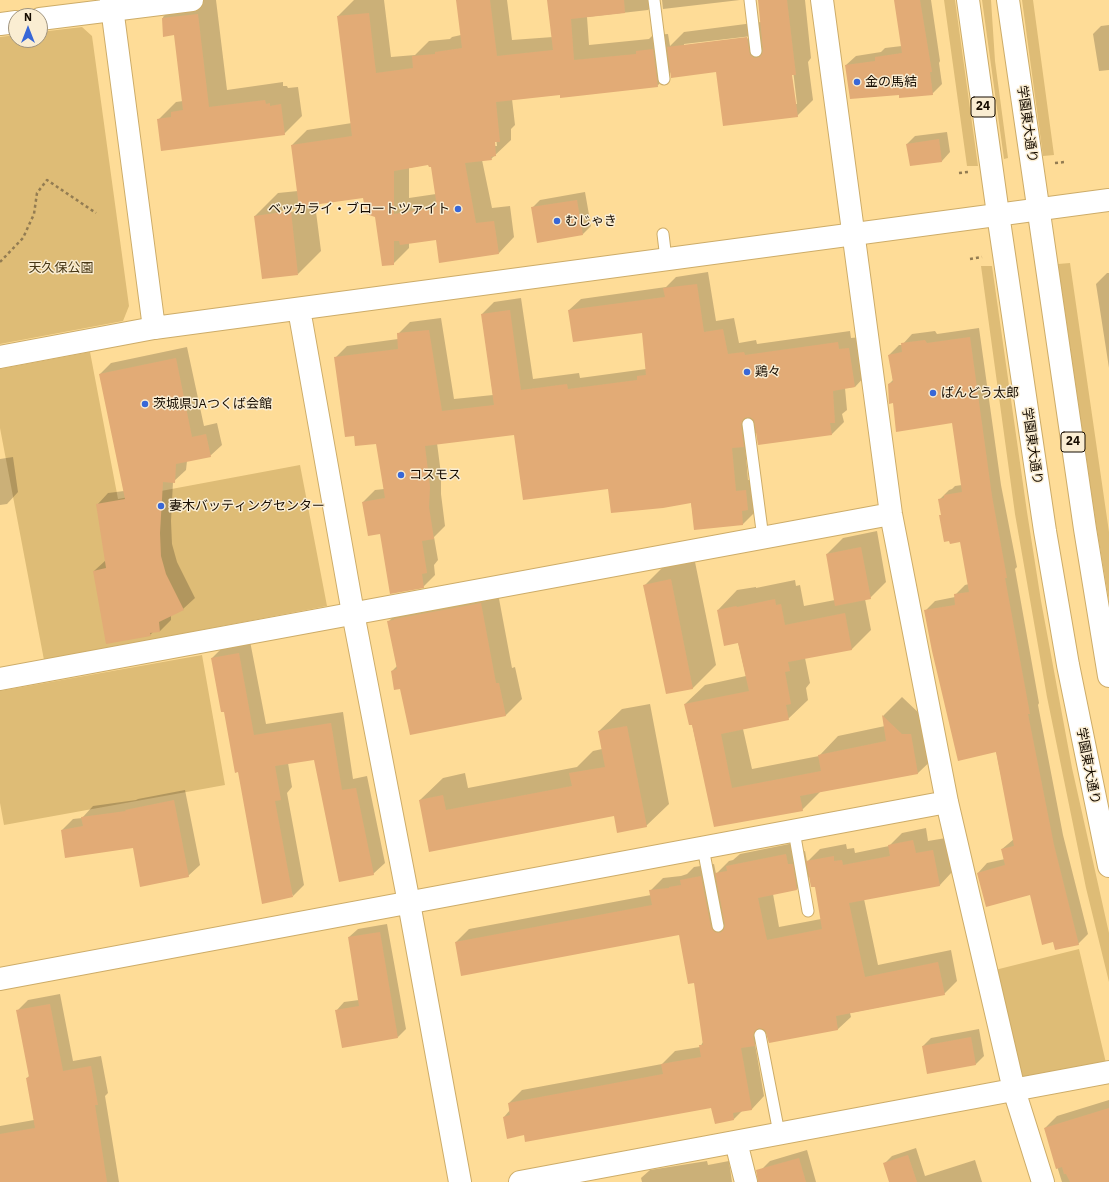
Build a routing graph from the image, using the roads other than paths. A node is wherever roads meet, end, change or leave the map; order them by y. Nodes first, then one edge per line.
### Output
1 (192, 0) edge
2 (654, 0) edge
3 (750, 0) edge
4 (822, 0) edge
5 (968, 0) edge
6 (1008, 0) edge
7 (111, 5) edge
8 (48, 17) edge
9 (756, 51) dead end
10 (664, 78) dead end
11 (1109, 200) edge
12 (1039, 208) junction
13 (998, 214) junction
14 (854, 233) junction
15 (663, 234) dead end
16 (666, 259) junction
17 (299, 309) junction
18 (154, 328) junction
19 (0, 357) edge
20 (748, 424) dead end
21 (891, 514) junction
22 (763, 538) junction
23 (353, 613) junction
24 (1109, 676) edge
25 (0, 679) edge
26 (947, 802) junction
27 (794, 831) junction
28 (703, 848) junction
29 (1109, 866) edge
30 (409, 903) junction
31 (808, 911) dead end
32 (718, 926) dead end
33 (0, 979) edge
34 (760, 1035) dead end
35 (1109, 1072) edge
36 (1014, 1090) junction
37 (779, 1133) junction
38 (736, 1142) junction
39 (460, 1182) edge
40 (520, 1182) edge
41 (746, 1182) edge
42 (1043, 1182) edge

1 - 7 street
2 - 10 lane
3 - 9 lane
4 - 14 street
5 - 13 street, 学園東大通り / 24
6 - 12 street, 学園東大通り / 24
7 - 8 street
7 - 18 street
11 - 12 street
12 - 13 street
12 - 24 street, 学園東大通り / 24
13 - 14 street
13 - 29 street, 学園東大通り / 24
14 - 16 street
14 - 21 street
15 - 16 lane
16 - 17 street
17 - 18 street
17 - 23 street
18 - 19 street
20 - 22 lane
21 - 22 street
21 - 26 street
22 - 23 street
23 - 25 street
23 - 30 street
26 - 27 street
26 - 36 street
27 - 28 street
27 - 31 lane
28 - 30 street
28 - 32 lane
30 - 33 street
30 - 39 street
34 - 37 lane
35 - 36 street
36 - 37 street
36 - 42 street
37 - 38 street
38 - 40 street
38 - 41 street

